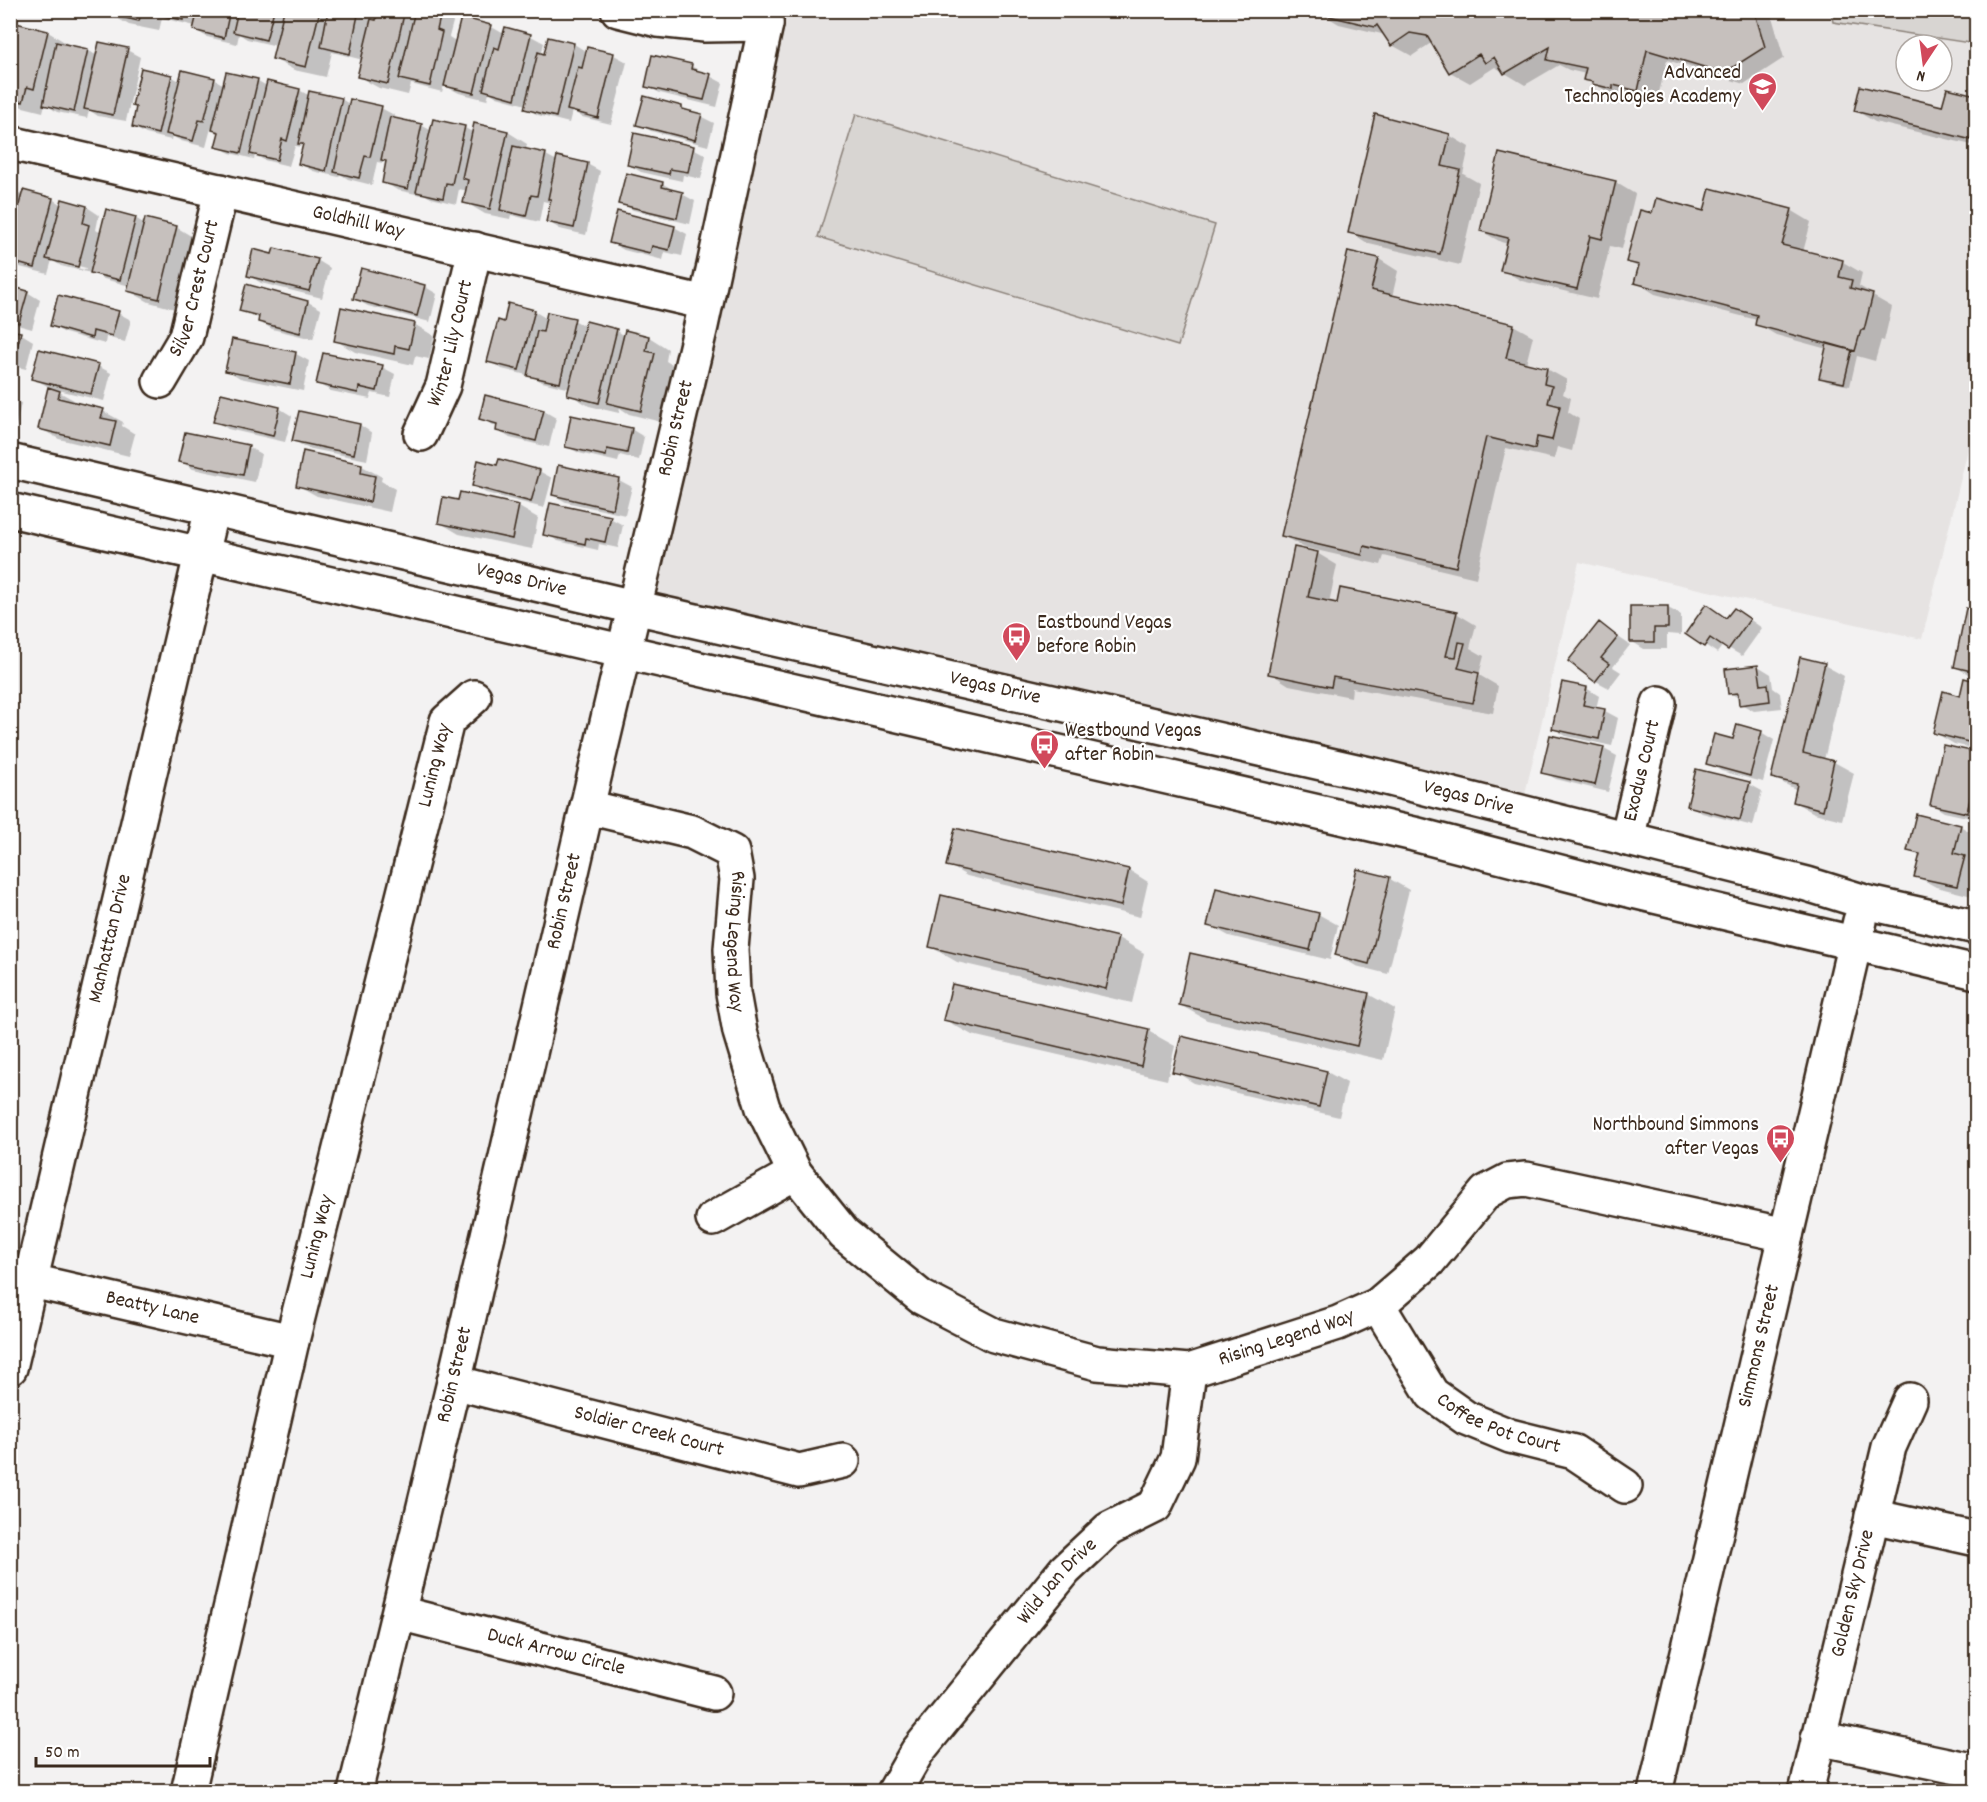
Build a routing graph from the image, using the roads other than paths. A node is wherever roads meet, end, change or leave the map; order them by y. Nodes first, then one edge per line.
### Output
1 (618, 10) edge
2 (766, 17) edge
3 (10, 143) edge
4 (220, 191) junction
5 (475, 249) junction
6 (706, 303) junction
7 (160, 381) dead end
8 (421, 434) dead end
9 (10, 461) edge
10 (212, 508) junction
11 (10, 510) edge
12 (202, 554) junction
13 (634, 607) junction
14 (624, 652) junction
15 (474, 696) dead end
16 (1659, 703) dead end
17 (1182, 732) junction
18 (1173, 779) junction
19 (587, 807) junction
20 (1628, 839) junction
21 (1865, 902) junction
22 (1977, 927) edge
23 (1855, 944) junction
24 (1977, 972) edge
25 (795, 1173) junction
26 (713, 1220) dead end
27 (1786, 1235) junction
28 (21, 1278) edge
29 (1378, 1305) junction
30 (292, 1341) junction
31 (10, 1368) edge
32 (1189, 1371) junction
33 (454, 1382) junction
34 (1910, 1400) dead end
35 (843, 1461) dead end
36 (1625, 1486) dead end
37 (1872, 1516) junction
38 (1977, 1539) edge
39 (399, 1613) junction
40 (714, 1693) dead end
41 (1818, 1738) junction
42 (1977, 1771) edge
43 (188, 1791) edge
44 (355, 1791) edge
45 (894, 1791) edge
46 (1655, 1791) edge
47 (1806, 1791) edge

1 - 2 street
2 - 6 street, Robin Street
3 - 4 street, Goldhill Way
4 - 5 street, Goldhill Way
4 - 7 street, Silver Crest Court
5 - 6 street, Goldhill Way
5 - 8 street, Winter Lily Court
6 - 13 street, Robin Street
9 - 10 street, Vegas Drive
10 - 12 street, Manhattan Drive
10 - 13 street, Vegas Drive
11 - 12 street
12 - 14 street
12 - 28 street, Manhattan Drive
13 - 14 street, Robin Street
13 - 17 street, Vegas Drive
14 - 18 street
14 - 19 street, Robin Street
15 - 30 street, Luning Way
16 - 20 street, Exodus Court
17 - 18 street
17 - 20 street, Vegas Drive
18 - 23 street
19 - 25 street, Rising Legend Way
19 - 33 street, Robin Street
20 - 21 street, Vegas Drive
21 - 22 street, Vegas Drive
21 - 23 street, Simmons Street
23 - 24 street
23 - 27 street, Simmons Street
25 - 26 street
25 - 32 street, Rising Legend Way
27 - 29 street, Rising Legend Way
27 - 46 street, Simmons Street
28 - 30 street, Beatty Lane
28 - 31 street, Manhattan Drive
29 - 32 street, Rising Legend Way
29 - 36 street, Coffee Pot Court
30 - 43 street, Luning Way
32 - 45 street, Wild Jan Drive
33 - 35 street, Soldier Creek Court
33 - 39 street, Robin Street
34 - 37 street, Golden Sky Drive
37 - 38 street
37 - 41 street, Golden Sky Drive
39 - 40 street, Duck Arrow Circle
39 - 44 street, Robin Street
41 - 42 street
41 - 47 street, Golden Sky Drive

